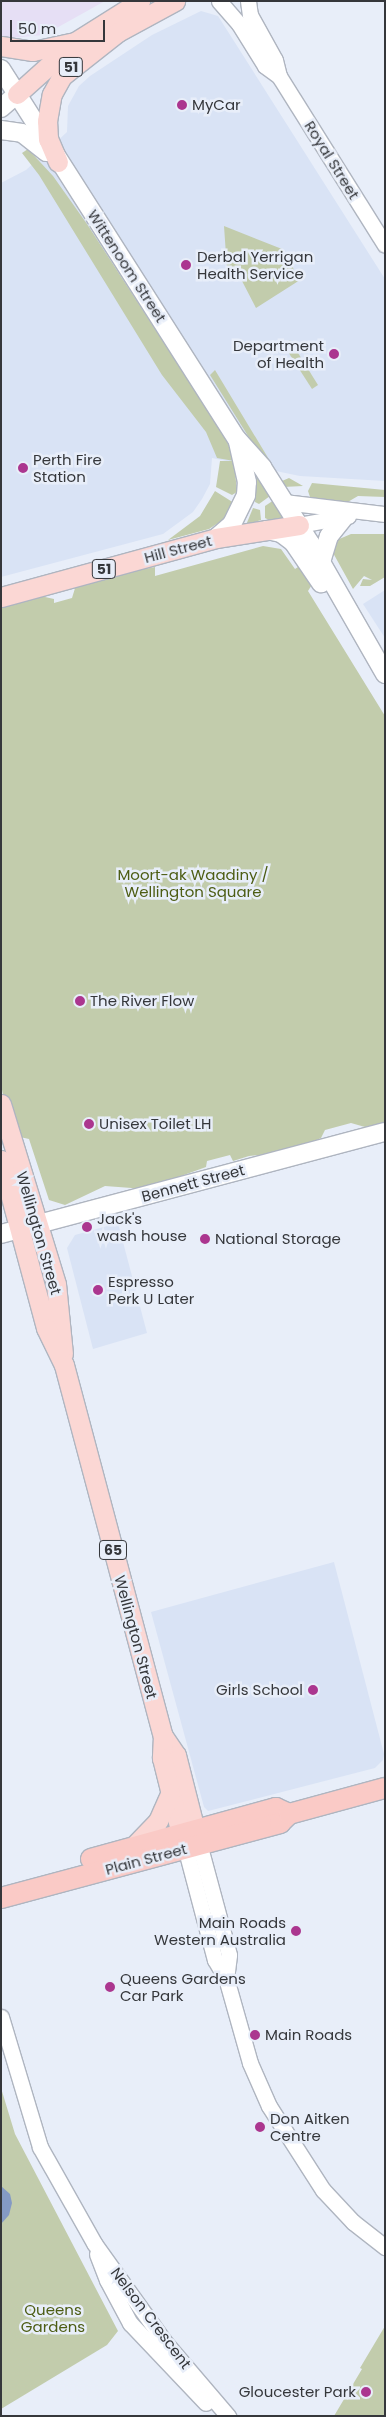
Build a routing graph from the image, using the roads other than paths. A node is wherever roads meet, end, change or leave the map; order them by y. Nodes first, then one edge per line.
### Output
1 (140, 1) edge
2 (175, 1) edge
3 (219, 1) edge
4 (248, 1) edge
5 (75, 42) junction
6 (1, 46) edge
7 (1, 69) edge
8 (279, 76) junction
9 (17, 94) junction
10 (1, 108) edge
11 (1, 130) edge
12 (58, 162) junction
13 (385, 245) edge
14 (237, 439) junction
15 (284, 502) junction
16 (385, 514) edge
17 (350, 516) junction
18 (299, 525) junction
19 (267, 530) junction
20 (216, 538) junction
21 (321, 562) junction
22 (1, 597) edge
23 (350, 617) junction
24 (385, 674) edge
25 (1, 1104) edge
26 (385, 1132) edge
27 (1, 1160) edge
28 (29, 1227) junction
29 (1, 1234) edge
30 (163, 1736) junction
31 (385, 1788) edge
32 (170, 1794) junction
33 (190, 1839) junction
34 (132, 1848) junction
35 (1, 1885) edge
36 (1, 1898) edge
37 (1, 2017) edge
38 (385, 2247) edge
39 (227, 2416) edge

1 - 5 main road, 51
2 - 12 main road, 51
3 - 8 street, Royal Street
4 - 8 street, Royal Street
5 - 6 main road
5 - 9 main road, 51
7 - 9 main road, Wittenoom Street
8 - 13 street, Royal Street
9 - 10 main road
9 - 12 main road, Wittenoom Street / 51
11 - 12 main road
12 - 14 main road, Wittenoom Street / 51
14 - 15 main road, Wittenoom Street
14 - 20 main road, Wittenoom Street / 51
15 - 17 street, Hill Street
15 - 18 main road, Wittenoom Street
16 - 17 street, Hill Street
17 - 18 street, Hill Street
17 - 21 main road
18 - 19 main road, Hill Street
18 - 21 main road, Wittenoom Street
19 - 20 main road, Hill Street
19 - 23 main road, Wittenoom Street
20 - 22 main road, Hill Street / 51
21 - 23 main road, Wittenoom Street
23 - 24 main road, Wittenoom Street
25 - 28 main road, Wellington Street / 65
26 - 28 main road, Bennett Street
27 - 28 main road, Wellington Street / 65
28 - 29 main road, Bennett Street
28 - 30 main road, Wellington Street / 65
30 - 32 main road, Wellington Street / 65
30 - 33 main road, Wellington Street / 65
31 - 33 highway, Plain Street
32 - 33 main road, Wellington Street / 65
32 - 34 main road
33 - 34 highway, Plain Street
33 - 36 highway, Plain Street
33 - 38 street
34 - 35 highway, Plain Street
37 - 39 street, Nelson Crescent

